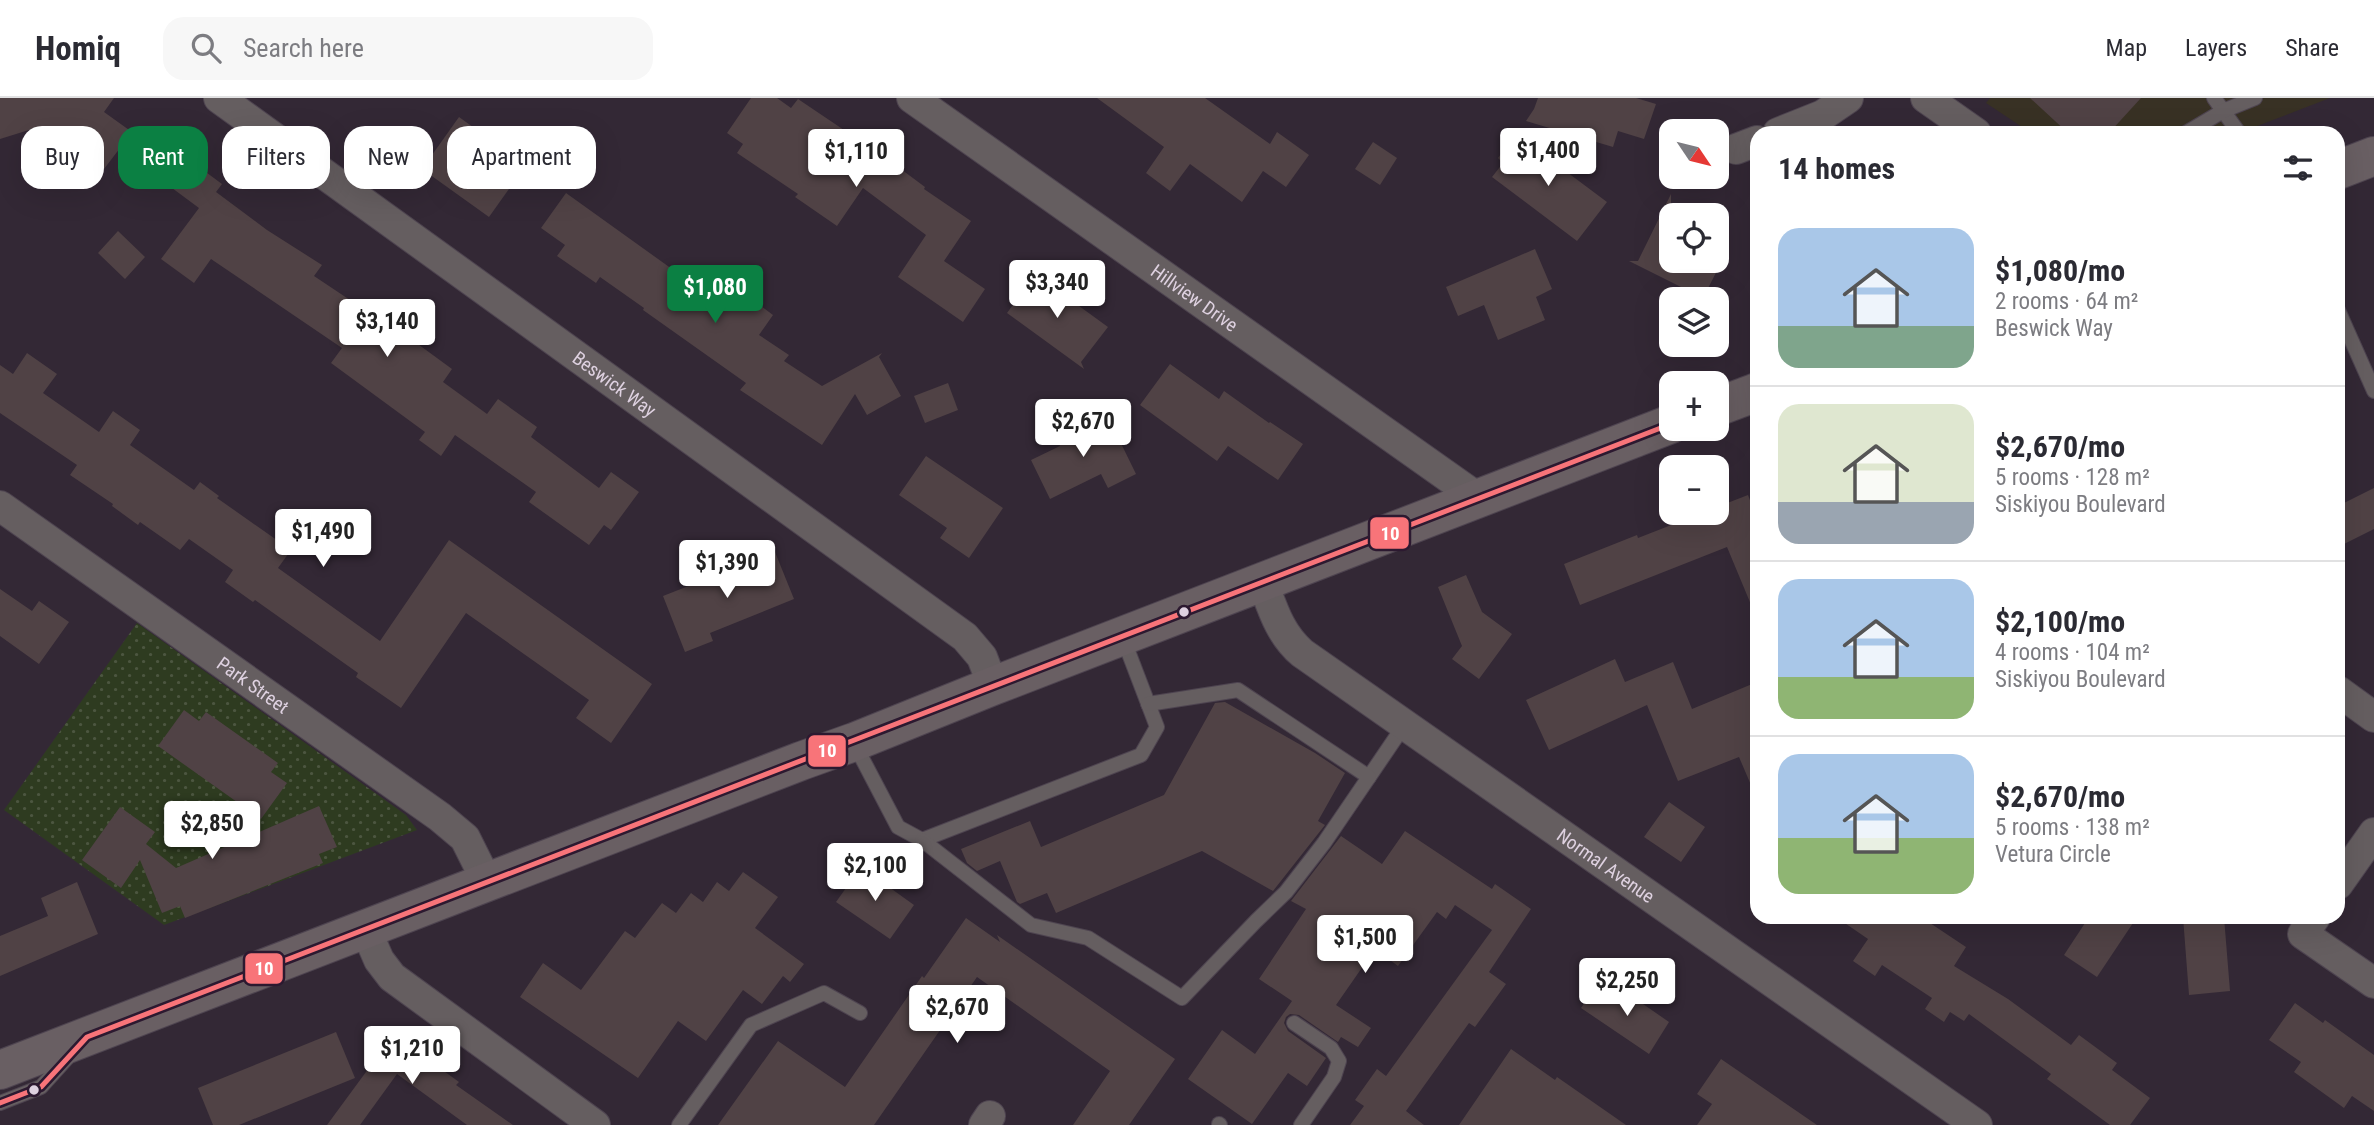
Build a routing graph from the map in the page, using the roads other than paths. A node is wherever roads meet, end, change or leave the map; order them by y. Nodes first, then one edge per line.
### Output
1 (219, 98) edge
2 (912, 98) edge
3 (1848, 98) edge
4 (1926, 98) edge
5 (2214, 98) edge
6 (2255, 98) edge
7 (2223, 111) junction
8 (1795, 126) edge
9 (1966, 126) edge
10 (2198, 126) edge
11 (2234, 126) edge
12 (2374, 156) edge
13 (2345, 167) edge
14 (2345, 326) edge
15 (2374, 390) edge
16 (1750, 395) edge
17 (1729, 402) edge
18 (1659, 429) edge
19 (1478, 498) junction
20 (0, 506) edge
21 (1264, 583) junction
22 (1123, 636) junction
23 (993, 686) junction
24 (2345, 696) edge
25 (1148, 704) junction
26 (2374, 717) edge
27 (1405, 724) junction
28 (854, 743) junction
29 (1369, 777) junction
30 (2374, 833) edge
31 (922, 840) junction
32 (2345, 874) edge
33 (487, 882) junction
34 (2309, 926) edge
35 (366, 930) junction
36 (2374, 984) edge
37 (860, 1013) dead end
38 (1294, 1023) dead end
39 (87, 1037) junction
40 (0, 1070) edge
41 (0, 1103) edge
42 (595, 1125) edge
43 (679, 1125) edge
44 (1301, 1125) edge
45 (1977, 1125) edge

1 - 23 street, Beswick Way
2 - 19 street, Hillview Drive
3 - 8 street
4 - 9 street
5 - 7 lane
6 - 7 lane
7 - 10 lane
7 - 11 lane
12 - 13 main road
14 - 15 lane
16 - 17 main road
18 - 19 main road
19 - 21 main road
20 - 33 street, Park Street
21 - 22 main road
21 - 27 street, Normal Avenue
22 - 23 main road
22 - 25 lane
23 - 28 main road
24 - 26 street
25 - 29 lane
25 - 31 lane
27 - 29 lane
27 - 45 street, Normal Avenue
28 - 31 lane
28 - 33 main road
29 - 31 lane
30 - 32 street
33 - 35 main road
34 - 36 street
35 - 39 main road
35 - 42 street
37 - 43 lane
38 - 44 lane
39 - 40 main road
39 - 41 lane

